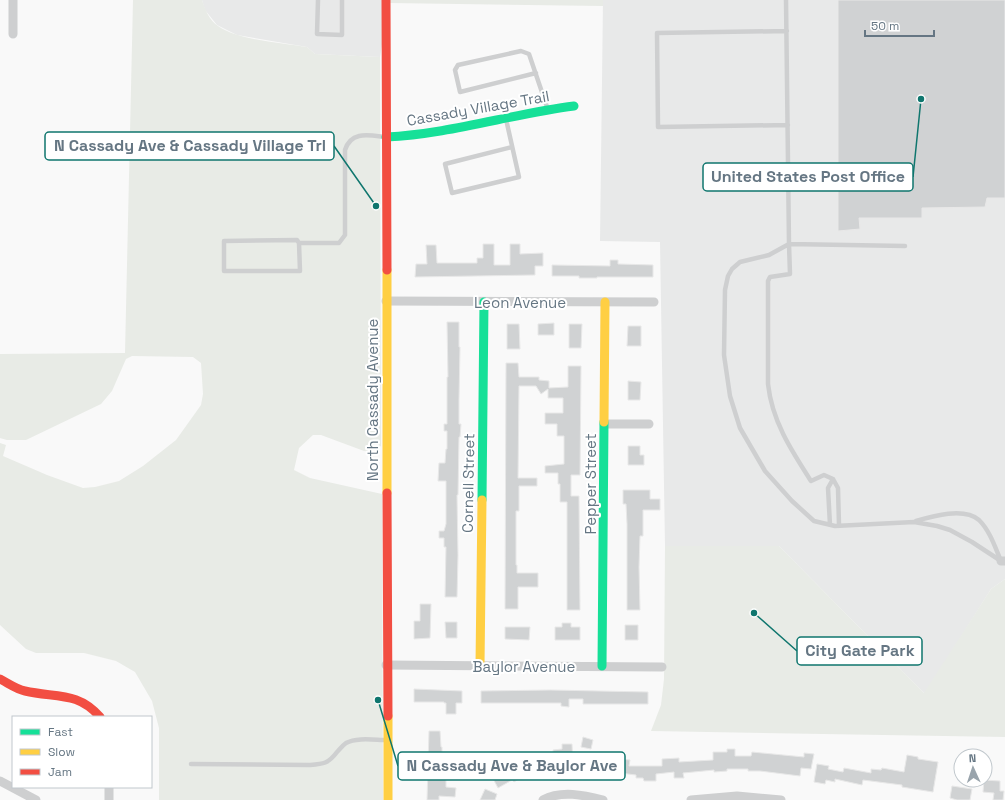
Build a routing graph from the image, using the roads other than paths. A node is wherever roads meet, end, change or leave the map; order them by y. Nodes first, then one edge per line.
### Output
1 (13, 0) edge
2 (318, 0) edge
3 (342, 0) edge
4 (386, 0) edge
5 (786, 0) edge
6 (787, 31) junction
7 (13, 34) dead end
8 (536, 73) junction
9 (574, 106) dead end
10 (547, 109) junction
11 (505, 118) junction
12 (788, 125) junction
13 (386, 137) junction
14 (512, 147) junction
15 (299, 243) junction
16 (789, 244) junction
17 (905, 246) dead end
18 (386, 301) junction
19 (484, 302) junction
20 (605, 302) junction
21 (654, 302) dead end
22 (604, 424) junction
23 (649, 424) dead end
24 (833, 479) junction
25 (914, 522) junction
26 (830, 525) junction
27 (838, 525) junction
28 (1003, 561) edge
29 (386, 665) junction
30 (480, 665) junction
31 (602, 666) junction
32 (662, 667) dead end
33 (0, 679) edge
34 (99, 716) edge
35 (387, 740) junction
36 (191, 764) dead end
37 (0, 781) edge
38 (12, 787) edge
39 (13, 788) edge
40 (109, 788) edge
41 (36, 800) edge
42 (109, 800) edge
43 (388, 800) edge
44 (543, 800) edge
45 (603, 800) edge
46 (691, 800) edge
47 (781, 800) edge

1 - 7 street
2 - 3 lane
4 - 13 street, North Cassady Avenue
5 - 6 lane
6 - 12 lane
6 - 12 lane
8 - 8 lane
8 - 10 lane
9 - 10 street, Cassady Village Trail
10 - 11 street, Cassady Village Trail
11 - 13 street, Cassady Village Trail
11 - 14 lane
12 - 16 lane
13 - 15 lane
13 - 18 street, North Cassady Avenue
14 - 14 lane
15 - 15 lane
16 - 17 lane
16 - 24 lane
16 - 26 lane
18 - 19 street, Leon Avenue
18 - 29 street, North Cassady Avenue
19 - 20 street, Leon Avenue
19 - 30 street, Cornell Street
20 - 21 street, Leon Avenue
20 - 22 street, Pepper Street
22 - 23 street
22 - 31 street, Pepper Street
24 - 26 lane
24 - 27 lane
25 - 27 lane
25 - 28 lane
25 - 28 lane
26 - 27 lane
29 - 30 street, Baylor Avenue
29 - 35 street, North Cassady Avenue
30 - 31 street, Baylor Avenue
31 - 32 street, Baylor Avenue
33 - 34 street
35 - 36 lane
35 - 43 street, North Cassady Avenue
37 - 38 street
39 - 41 street
40 - 42 street
44 - 45 street
46 - 47 street

